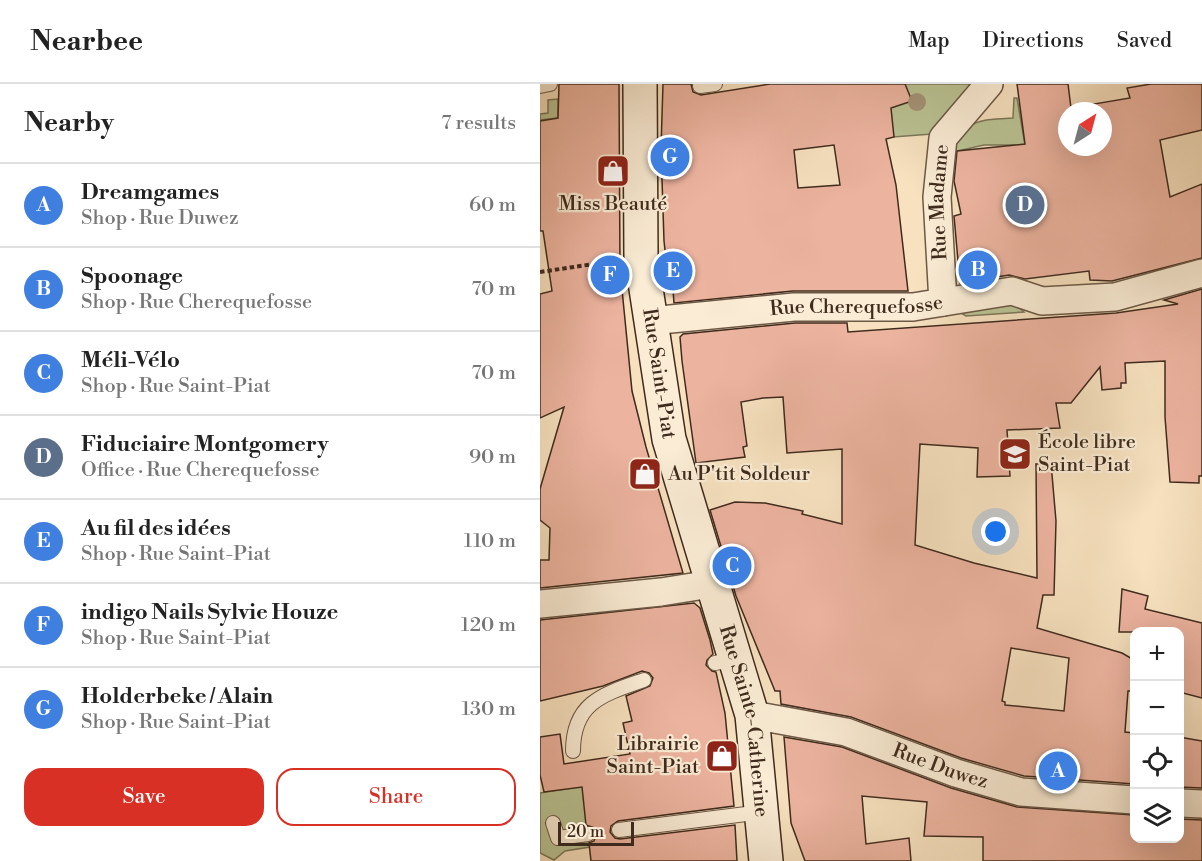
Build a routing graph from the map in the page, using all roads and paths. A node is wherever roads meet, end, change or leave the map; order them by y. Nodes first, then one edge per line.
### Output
1 (550, 84) edge
2 (715, 84) edge
3 (989, 84) edge
4 (540, 86) edge
5 (700, 86) dead end
6 (646, 89) edge
7 (641, 256) junction
8 (540, 272) edge
9 (1202, 273) edge
10 (943, 302) junction
11 (650, 321) junction
12 (711, 584) junction
13 (540, 604) edge
14 (644, 680) dead end
15 (752, 715) junction
16 (573, 751) dead end
17 (1130, 800) edge
18 (1184, 802) edge
19 (1202, 804) edge
20 (762, 812) junction
21 (553, 823) dead end
22 (619, 830) dead end
23 (588, 834) dead end
24 (766, 861) edge

1 - 4 lane
2 - 5 lane
3 - 10 street, Rue Madame
6 - 7 street, Rue Saint-Piat
7 - 8 path
7 - 11 street, Rue Saint-Piat
9 - 10 street, Rue Cherequefosse
10 - 11 street, Rue Cherequefosse
11 - 12 street, Rue Saint-Piat
12 - 13 street
12 - 15 street, Rue Sainte-Catherine
14 - 16 lane
15 - 17 street, Rue Duwez
15 - 20 street, Rue Sainte-Catherine
18 - 19 street
20 - 22 lane
20 - 24 street, Rue Sainte-Catherine
21 - 23 lane

